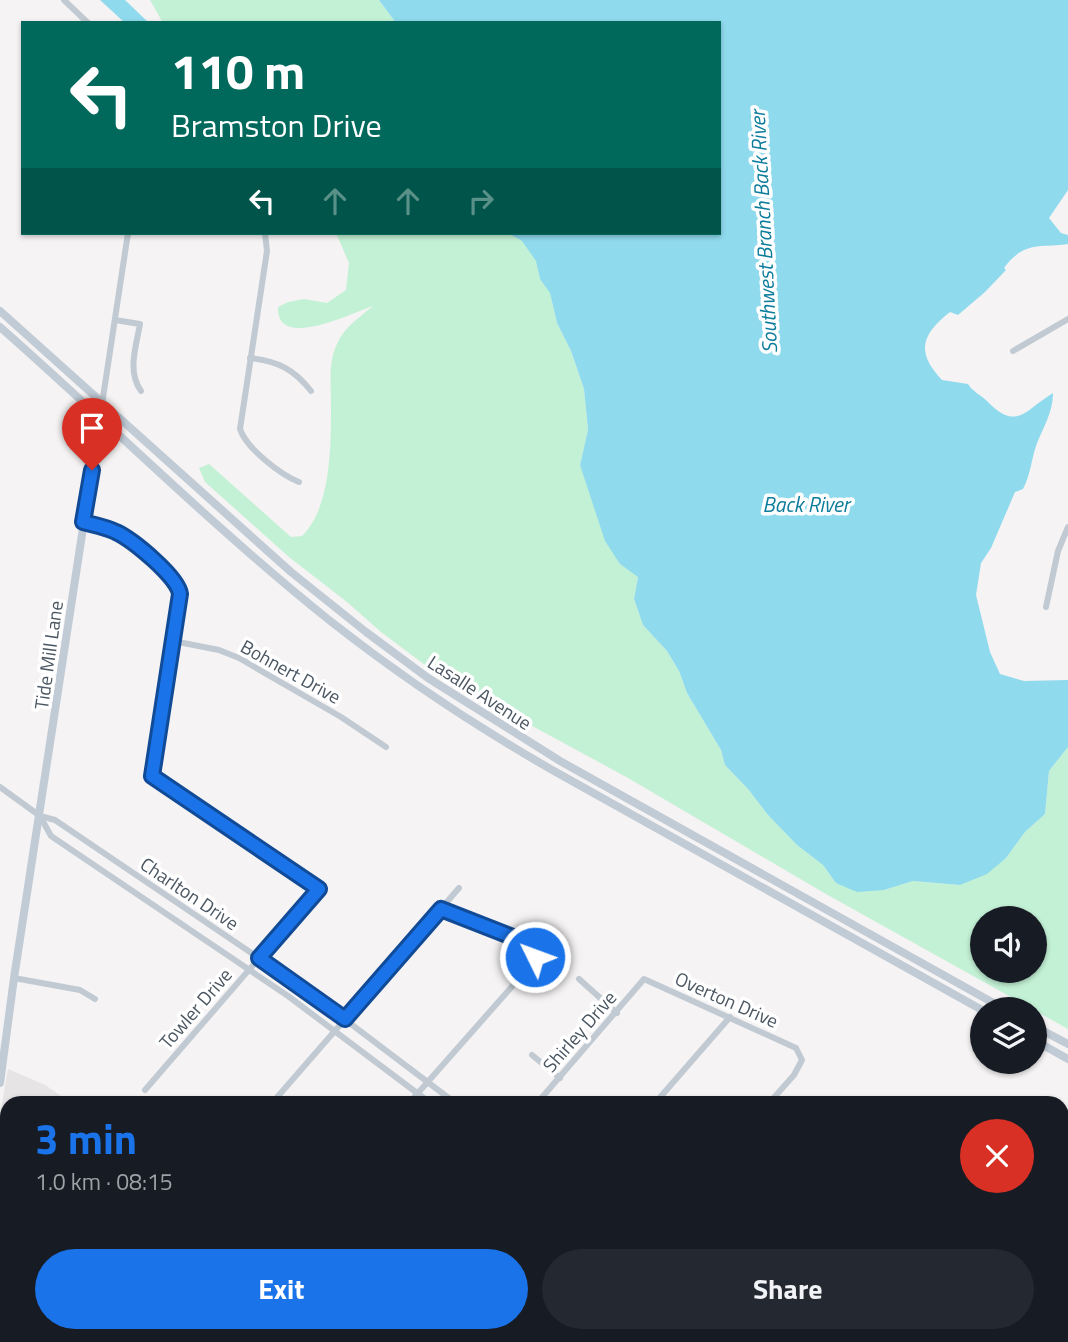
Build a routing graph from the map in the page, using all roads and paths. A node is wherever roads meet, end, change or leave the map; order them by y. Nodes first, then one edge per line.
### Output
1 (64, 0) edge
2 (86, 21) edge
3 (128, 235) edge
4 (265, 235) edge
5 (0, 311) edge
6 (1068, 319) edge
7 (115, 320) junction
8 (0, 327) edge
9 (1013, 351) dead end
10 (250, 358) junction
11 (141, 391) dead end
12 (311, 391) dead end
13 (102, 404) junction
14 (99, 418) junction
15 (299, 482) dead end
16 (83, 522) junction
17 (1068, 527) edge
18 (1046, 607) dead end
19 (173, 641) junction
20 (386, 747) dead end
21 (0, 788) edge
22 (40, 816) junction
23 (459, 888) dead end
24 (441, 909) junction
25 (259, 958) junction
26 (249, 970) junction
27 (14, 978) junction
28 (579, 979) dead end
29 (644, 979) joint
30 (983, 997) edge
31 (95, 999) dead end
32 (970, 1003) edge
33 (617, 1013) junction
34 (730, 1017) junction
35 (345, 1019) junction
36 (336, 1031) junction
37 (1047, 1033) edge
38 (1068, 1044) edge
39 (1047, 1047) edge
40 (532, 1055) dead end
41 (1068, 1059) edge
42 (560, 1077) junction
43 (0, 1083) edge
44 (428, 1083) junction
45 (145, 1090) dead end
46 (418, 1094) junction
47 (278, 1096) edge
48 (421, 1096) edge
49 (446, 1096) edge
50 (543, 1096) edge
51 (661, 1096) edge
52 (775, 1096) edge

1 - 2 street
3 - 7 street, Tide Mill Lane
4 - 10 street
5 - 13 main road, Lasalle Avenue
6 - 9 street
7 - 11 street
7 - 13 street, Tide Mill Lane
8 - 14 main road, Lasalle Avenue
10 - 12 street
10 - 15 street
13 - 14 main road, Tide Mill Lane
13 - 30 main road, Lasalle Avenue
14 - 16 main road, Tide Mill Lane
14 - 32 main road, Lasalle Avenue
16 - 19 street, Towler Drive
16 - 22 main road, Tide Mill Lane
17 - 18 street
19 - 20 street, Bohnert Drive
19 - 25 street, Towler Drive
21 - 22 street, Charlton Drive
22 - 25 street, Charlton Drive
22 - 26 street, Charlton Drive
22 - 27 main road, Tide Mill Lane
23 - 24 street
24 - 35 street
24 - 44 street
25 - 26 street, Towler Drive
25 - 35 street, Charlton Drive
26 - 36 street, Charlton Drive
26 - 45 street, Towler Drive
27 - 31 street
27 - 43 main road, Tide Mill Lane
28 - 33 street
29 - 33 street, Shirley Drive
29 - 34 street, Overton Drive
33 - 42 street, Shirley Drive
34 - 51 street
34 - 52 street, Overton Drive
35 - 36 street
35 - 44 street, Charlton Drive
36 - 46 street, Charlton Drive
36 - 47 street
37 - 38 main road
39 - 41 main road
40 - 42 street
42 - 50 street, Shirley Drive
44 - 46 street
44 - 49 street, Charlton Drive
46 - 48 street, Charlton Drive

